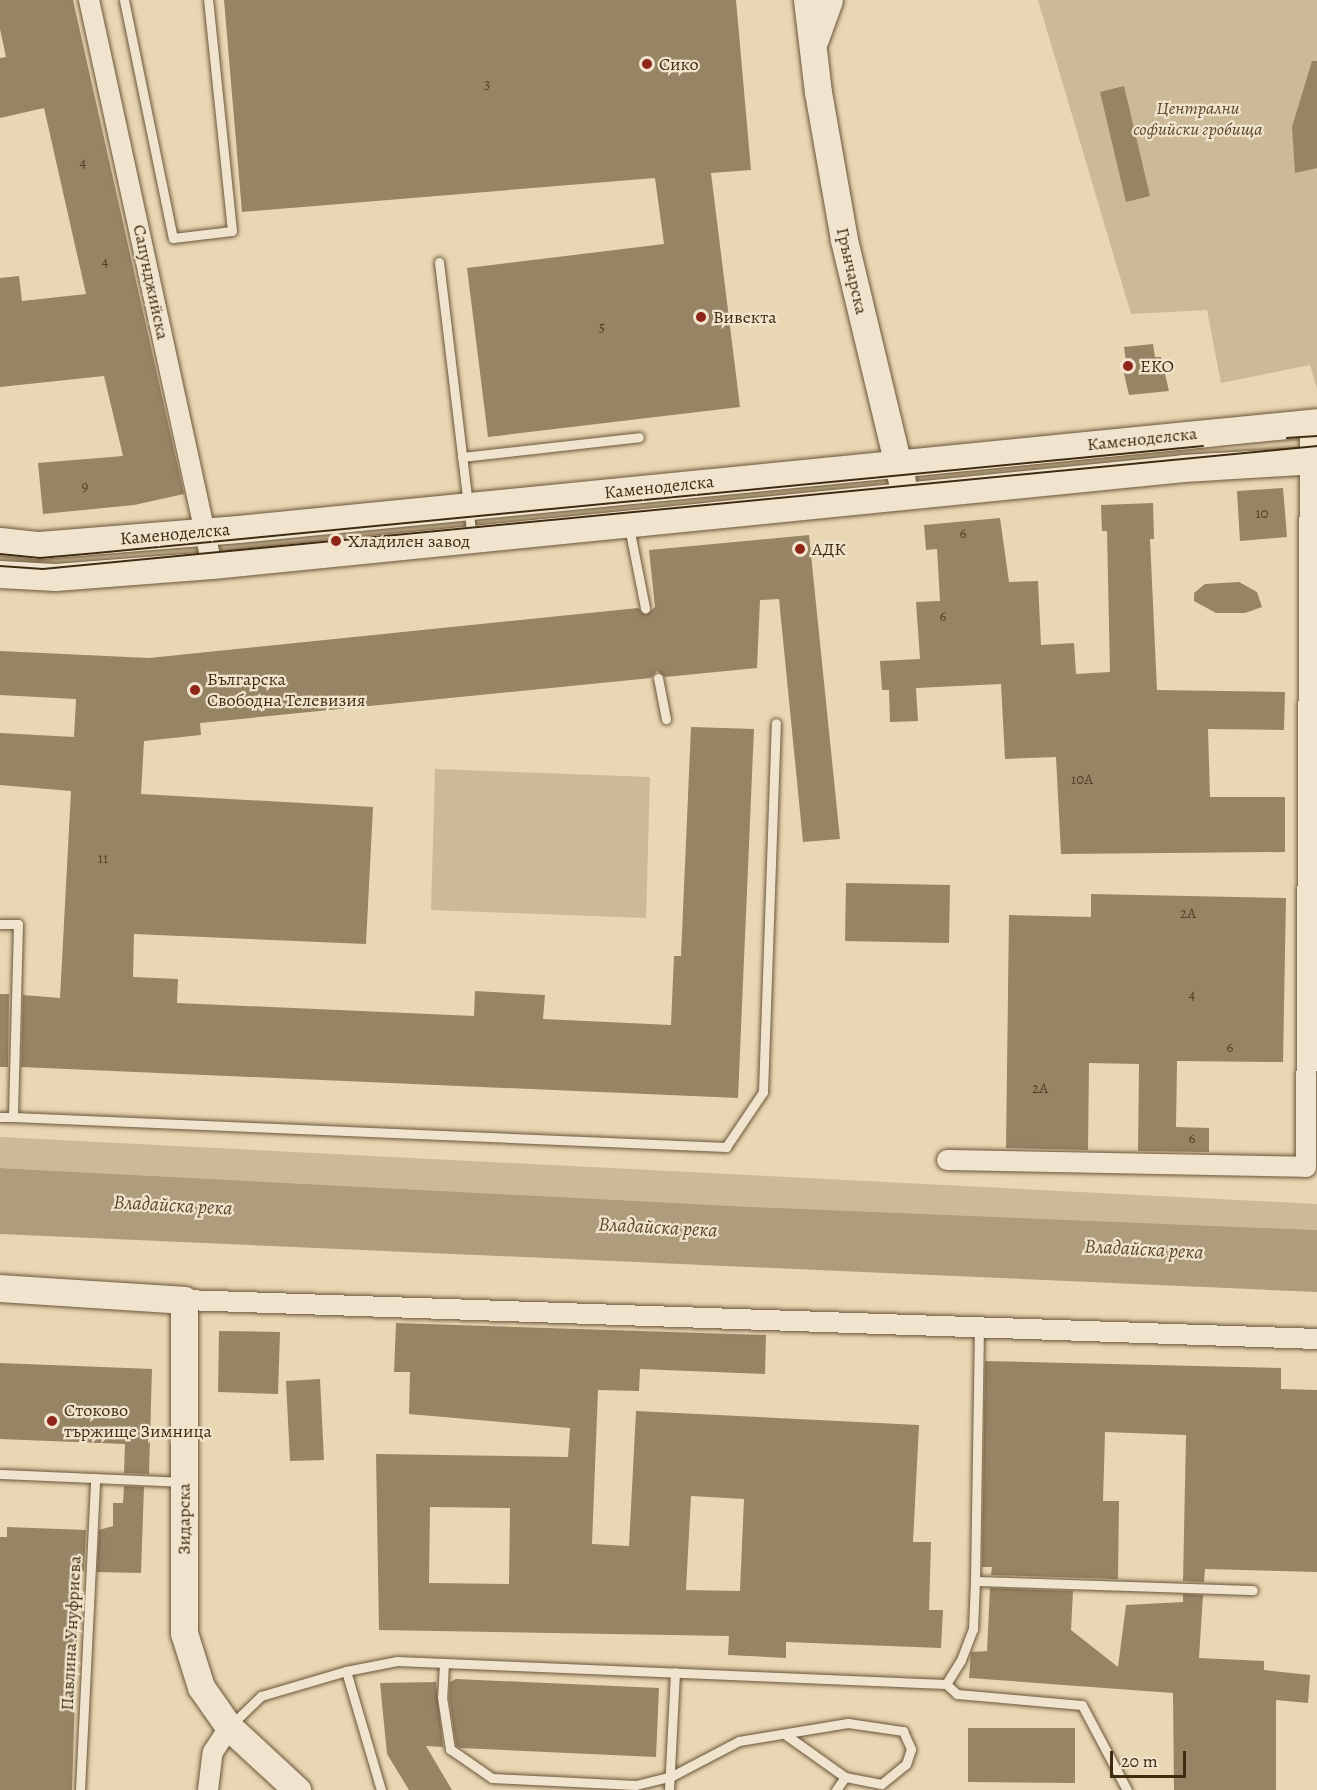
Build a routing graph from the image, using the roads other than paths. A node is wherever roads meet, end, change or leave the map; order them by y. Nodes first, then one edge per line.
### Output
1 (88, 0) edge
2 (124, 0) edge
3 (208, 0) edge
4 (807, 0) edge
5 (829, 0) edge
6 (814, 43) junction
7 (439, 262) dead end
8 (1314, 422) edge
9 (639, 437) dead end
10 (462, 457) junction
11 (1314, 460) edge
12 (898, 464) junction
13 (905, 497) junction
14 (469, 506) junction
15 (628, 525) junction
16 (205, 532) junction
17 (472, 540) junction
18 (0, 541) edge
19 (212, 565) junction
20 (0, 574) edge
21 (645, 608) dead end
22 (658, 678) dead end
23 (666, 719) dead end
24 (776, 723) dead end
25 (0, 924) edge
26 (0, 1117) edge
27 (13, 1117) junction
28 (947, 1160) dead end
29 (0, 1288) edge
30 (184, 1300) junction
31 (979, 1330) junction
32 (1317, 1340) edge
33 (0, 1474) edge
34 (96, 1478) junction
35 (184, 1482) junction
36 (975, 1581) junction
37 (1253, 1590) dead end
38 (444, 1662) junction
39 (346, 1671) junction
40 (675, 1672) junction
41 (946, 1684) junction
42 (229, 1727) junction
43 (786, 1735) junction
44 (672, 1776) junction
45 (845, 1777) junction
46 (80, 1790) edge
47 (208, 1790) edge
48 (297, 1790) edge
49 (381, 1790) edge
50 (669, 1790) edge
51 (836, 1790) edge
52 (1127, 1790) edge

1 - 16 street, Сапунджийска
2 - 3 lane
4 - 6 main road, Грънчарска
5 - 6 main road
6 - 12 main road, Грънчарска
7 - 10 lane
8 - 11 street
8 - 12 main road, Каменоделска
9 - 10 lane
10 - 14 lane
11 - 13 main road, Каменоделска
11 - 28 street
12 - 13 main road, Грънчарска
12 - 14 main road, Каменоделска
13 - 15 main road, Каменоделска
14 - 16 main road, Каменоделска
14 - 17 lane
15 - 17 main road, Каменоделска
15 - 21 lane
16 - 18 main road, Каменоделска
16 - 19 street, Сапунджийска
17 - 19 main road, Каменоделска
19 - 20 main road, Каменоделска
22 - 23 lane
24 - 27 lane
25 - 27 lane
26 - 27 lane
29 - 30 main road
30 - 31 street
30 - 35 main road, Зидарска
31 - 32 street
31 - 36 lane
33 - 34 lane
34 - 35 lane
34 - 46 lane, Павлина Унуфриева
35 - 42 main road, Зидарска
36 - 37 lane
36 - 41 lane
38 - 39 lane
38 - 40 lane
38 - 44 lane
39 - 42 lane
39 - 49 lane
40 - 41 lane
40 - 44 lane
41 - 52 lane
42 - 47 street
42 - 48 main road, Зидарска
43 - 44 lane
43 - 45 lane
43 - 45 lane
44 - 50 lane
45 - 51 lane

